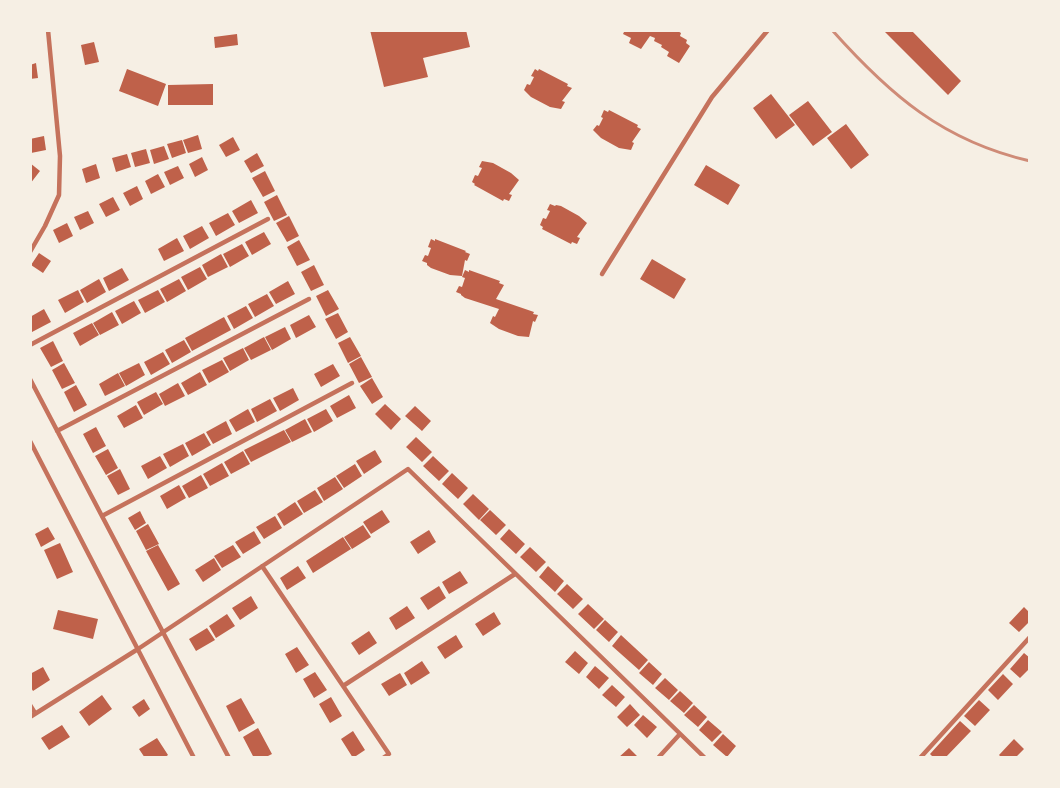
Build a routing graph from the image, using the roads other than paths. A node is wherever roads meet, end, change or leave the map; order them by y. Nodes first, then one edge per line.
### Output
1 (48, 30) edge
2 (768, 30) edge
3 (268, 219) dead end
4 (30, 252) edge
5 (602, 274) dead end
6 (309, 299) dead end
7 (30, 345) edge
8 (30, 379) edge
9 (352, 383) dead end
10 (57, 431) junction
11 (30, 441) edge
12 (102, 516) junction
13 (262, 566) junction
14 (515, 574) junction
15 (163, 632) junction
16 (1030, 637) edge
17 (138, 650) junction
18 (343, 686) junction
19 (30, 705) edge
20 (35, 713) junction
21 (30, 717) edge
22 (680, 734) junction
23 (195, 758) edge
24 (230, 758) edge
25 (382, 758) edge
26 (658, 758) edge
27 (705, 758) edge
28 (920, 758) edge

1 - 4 street
2 - 5 street
3 - 7 street
6 - 10 street
8 - 10 street
9 - 12 street
10 - 12 street
11 - 17 street
12 - 15 street
13 - 14 street
13 - 15 street
13 - 18 street
14 - 18 street
14 - 22 street
15 - 17 street
15 - 24 street
16 - 28 street
17 - 20 street
17 - 23 street
18 - 25 street
19 - 20 street
20 - 21 street
22 - 26 street
22 - 27 street

